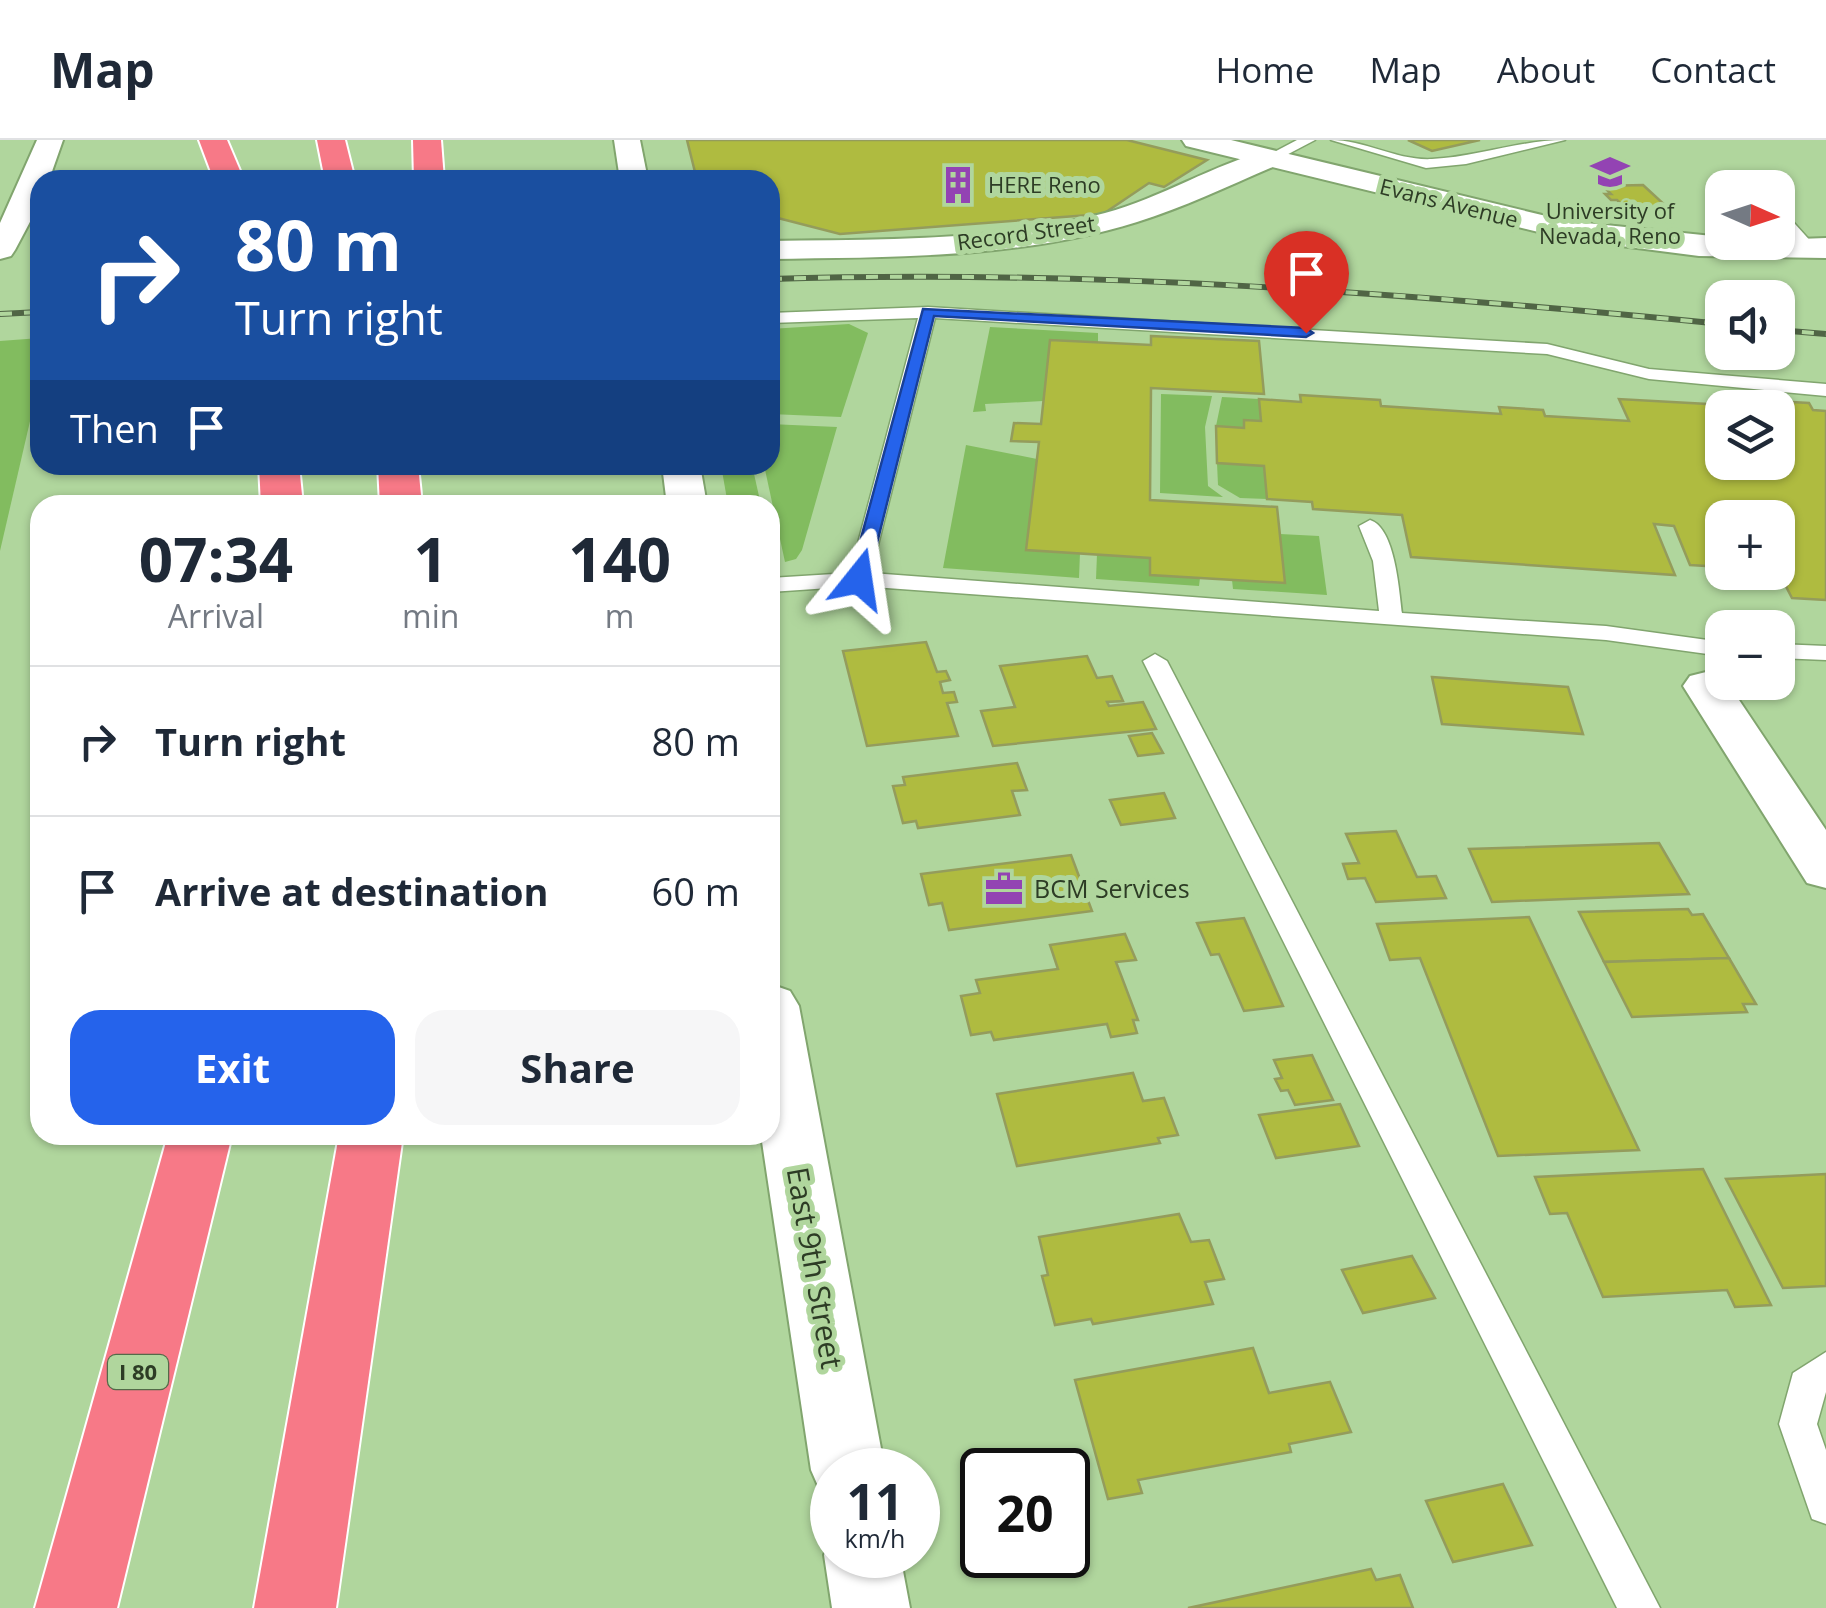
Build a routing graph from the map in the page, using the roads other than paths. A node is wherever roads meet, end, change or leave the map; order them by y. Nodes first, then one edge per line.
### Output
1 (50, 140) edge
2 (214, 140) edge
3 (243, 140) edge
4 (331, 140) edge
5 (427, 140) edge
6 (627, 140) edge
7 (1196, 140) edge
8 (1308, 140) edge
9 (1338, 140) edge
10 (1558, 140) edge
11 (1270, 158) junction
12 (39, 170) edge
13 (225, 170) edge
14 (245, 170) edge
15 (338, 170) edge
16 (428, 170) edge
17 (632, 170) edge
18 (30, 194) edge
19 (1795, 229) edge
20 (1817, 248) edge
21 (0, 250) edge
22 (780, 250) edge
23 (928, 312) junction
24 (780, 318) edge
25 (1826, 390) edge
26 (1370, 526) dead end
27 (859, 579) junction
28 (780, 584) edge
29 (1391, 619) junction
30 (1795, 652) edge
31 (1826, 653) edge
32 (1705, 660) edge
33 (1155, 661) dead end
34 (1728, 700) edge
35 (1826, 870) edge
36 (780, 1065) edge
37 (197, 1145) edge
38 (369, 1145) edge
39 (1826, 1369) edge
40 (844, 1448) edge
41 (1826, 1505) edge
42 (866, 1578) edge
43 (76, 1608) edge
44 (295, 1608) edge
45 (871, 1608) edge
46 (1639, 1608) edge

1 - 12 street
2 - 13 highway
3 - 14 highway
4 - 15 highway
5 - 16 highway
6 - 17 street
7 - 11 street, Evans Avenue
8 - 11 lane
9 - 10 lane
11 - 20 street, Evans Avenue
11 - 22 street, Record Street
18 - 21 street
19 - 20 lane
23 - 24 lane
23 - 25 lane
23 - 27 lane
26 - 29 lane
27 - 28 lane
27 - 29 lane
29 - 32 lane
30 - 31 lane
33 - 46 lane
34 - 35 street
36 - 40 street, East 9th Street
37 - 43 highway, I 80
38 - 44 highway
39 - 41 lane
42 - 45 street

